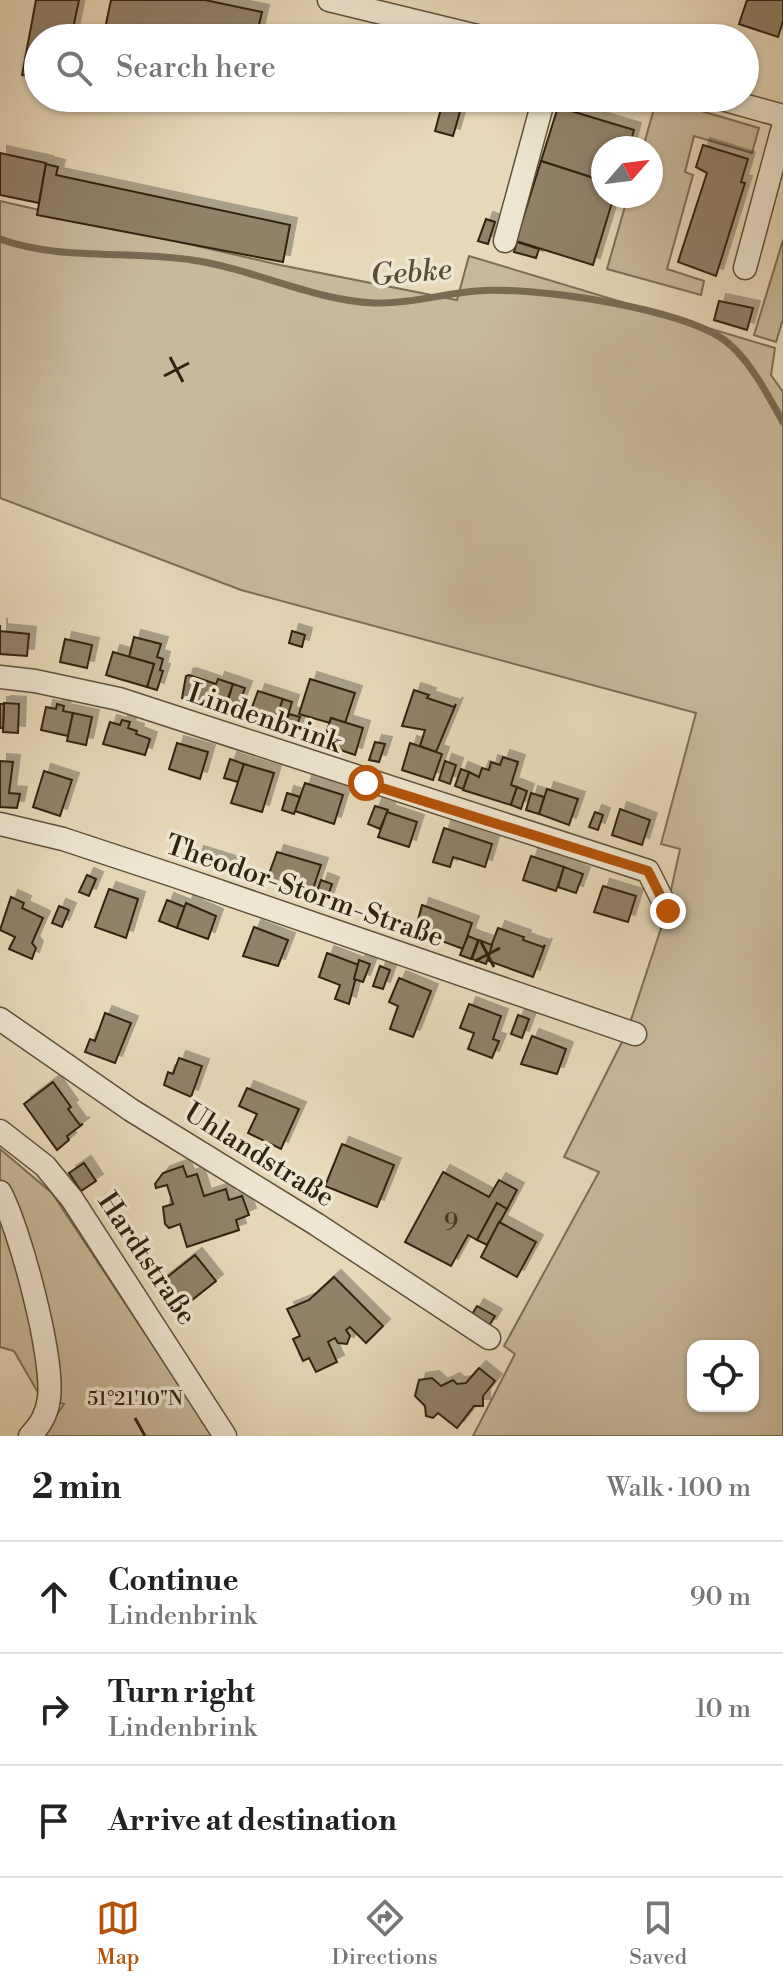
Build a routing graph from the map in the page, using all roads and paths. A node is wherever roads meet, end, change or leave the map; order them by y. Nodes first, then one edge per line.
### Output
1 (329, 0) edge
2 (428, 24) edge
3 (759, 109) edge
4 (540, 112) edge
5 (783, 116) edge
6 (783, 127) edge
7 (505, 241) dead end
8 (745, 268) dead end
9 (0, 677) edge
10 (0, 824) edge
11 (668, 911) dead end
12 (0, 1019) edge
13 (635, 1034) dead end
14 (0, 1131) edge
15 (0, 1192) edge
16 (489, 1338) dead end
17 (30, 1436) edge
18 (225, 1436) edge

1 - 2 street
3 - 5 street
4 - 7 street
6 - 8 street
9 - 11 street, Lindenbrink
10 - 13 street, Theodor-Storm-Straße
12 - 16 street, Uhlandstraße
14 - 18 street, Hardtstraße
15 - 17 street

